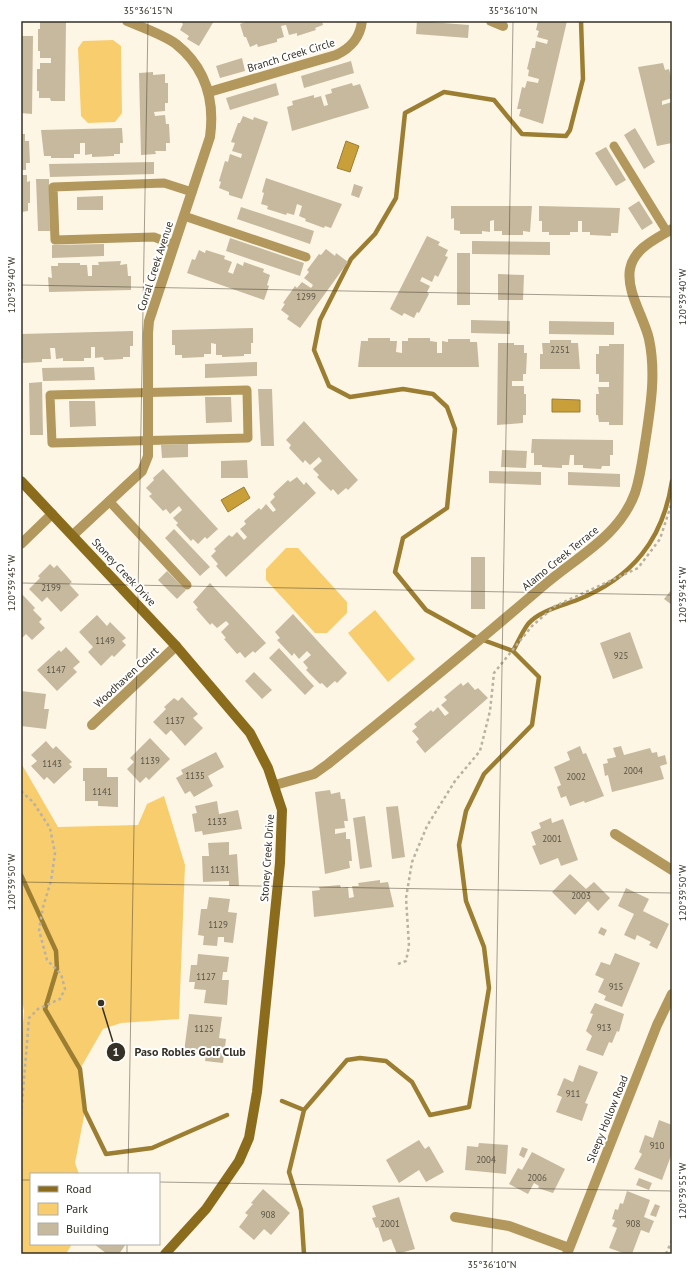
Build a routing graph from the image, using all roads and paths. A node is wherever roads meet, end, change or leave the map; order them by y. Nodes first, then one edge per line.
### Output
1 (126, 21) edge
2 (362, 21) edge
3 (491, 21) edge
4 (146, 25) edge
5 (502, 26) dead end
6 (209, 92) junction
7 (614, 146) dead end
8 (192, 192) junction
9 (184, 216) junction
10 (669, 231) edge
11 (174, 245) junction
12 (306, 257) dead end
13 (148, 392) junction
14 (149, 440) junction
15 (21, 481) edge
16 (109, 501) junction
17 (672, 502) edge
18 (52, 514) junction
19 (73, 535) junction
20 (21, 544) edge
21 (187, 585) dead end
22 (176, 646) junction
23 (92, 726) dead end
24 (275, 785) junction
25 (21, 791) edge
26 (615, 834) dead end
27 (672, 870) edge
28 (398, 964) dead end
29 (672, 994) edge
30 (21, 1116) edge
31 (455, 1217) dead end
32 (672, 1240) edge
33 (568, 1251) edge
34 (165, 1254) edge
35 (666, 1254) edge

1 - 4 street, Corral Creek Avenue
2 - 6 street, Branch Creek Circle
3 - 5 street
4 - 6 street, Corral Creek Avenue
6 - 8 street, Corral Creek Avenue
7 - 10 lane
8 - 9 street, Corral Creek Avenue
8 - 11 lane
9 - 11 street, Corral Creek Avenue
9 - 12 lane
10 - 24 street, Alamo Creek Terrace
11 - 13 street, Corral Creek Avenue
13 - 14 street, Corral Creek Avenue
13 - 14 lane
13 - 14 lane
14 - 16 street, Corral Creek Avenue
15 - 18 street, Stoney Creek Drive
16 - 19 street, Corral Creek Avenue
16 - 21 lane
17 - 28 path
18 - 19 street, Stoney Creek Drive
18 - 20 street
19 - 22 street, Stoney Creek Drive
22 - 23 street, Woodhaven Court
22 - 24 street, Stoney Creek Drive
24 - 34 street, Stoney Creek Drive
25 - 30 path
26 - 27 street
29 - 33 street, Sleepy Hollow Road
31 - 33 street
32 - 35 path

